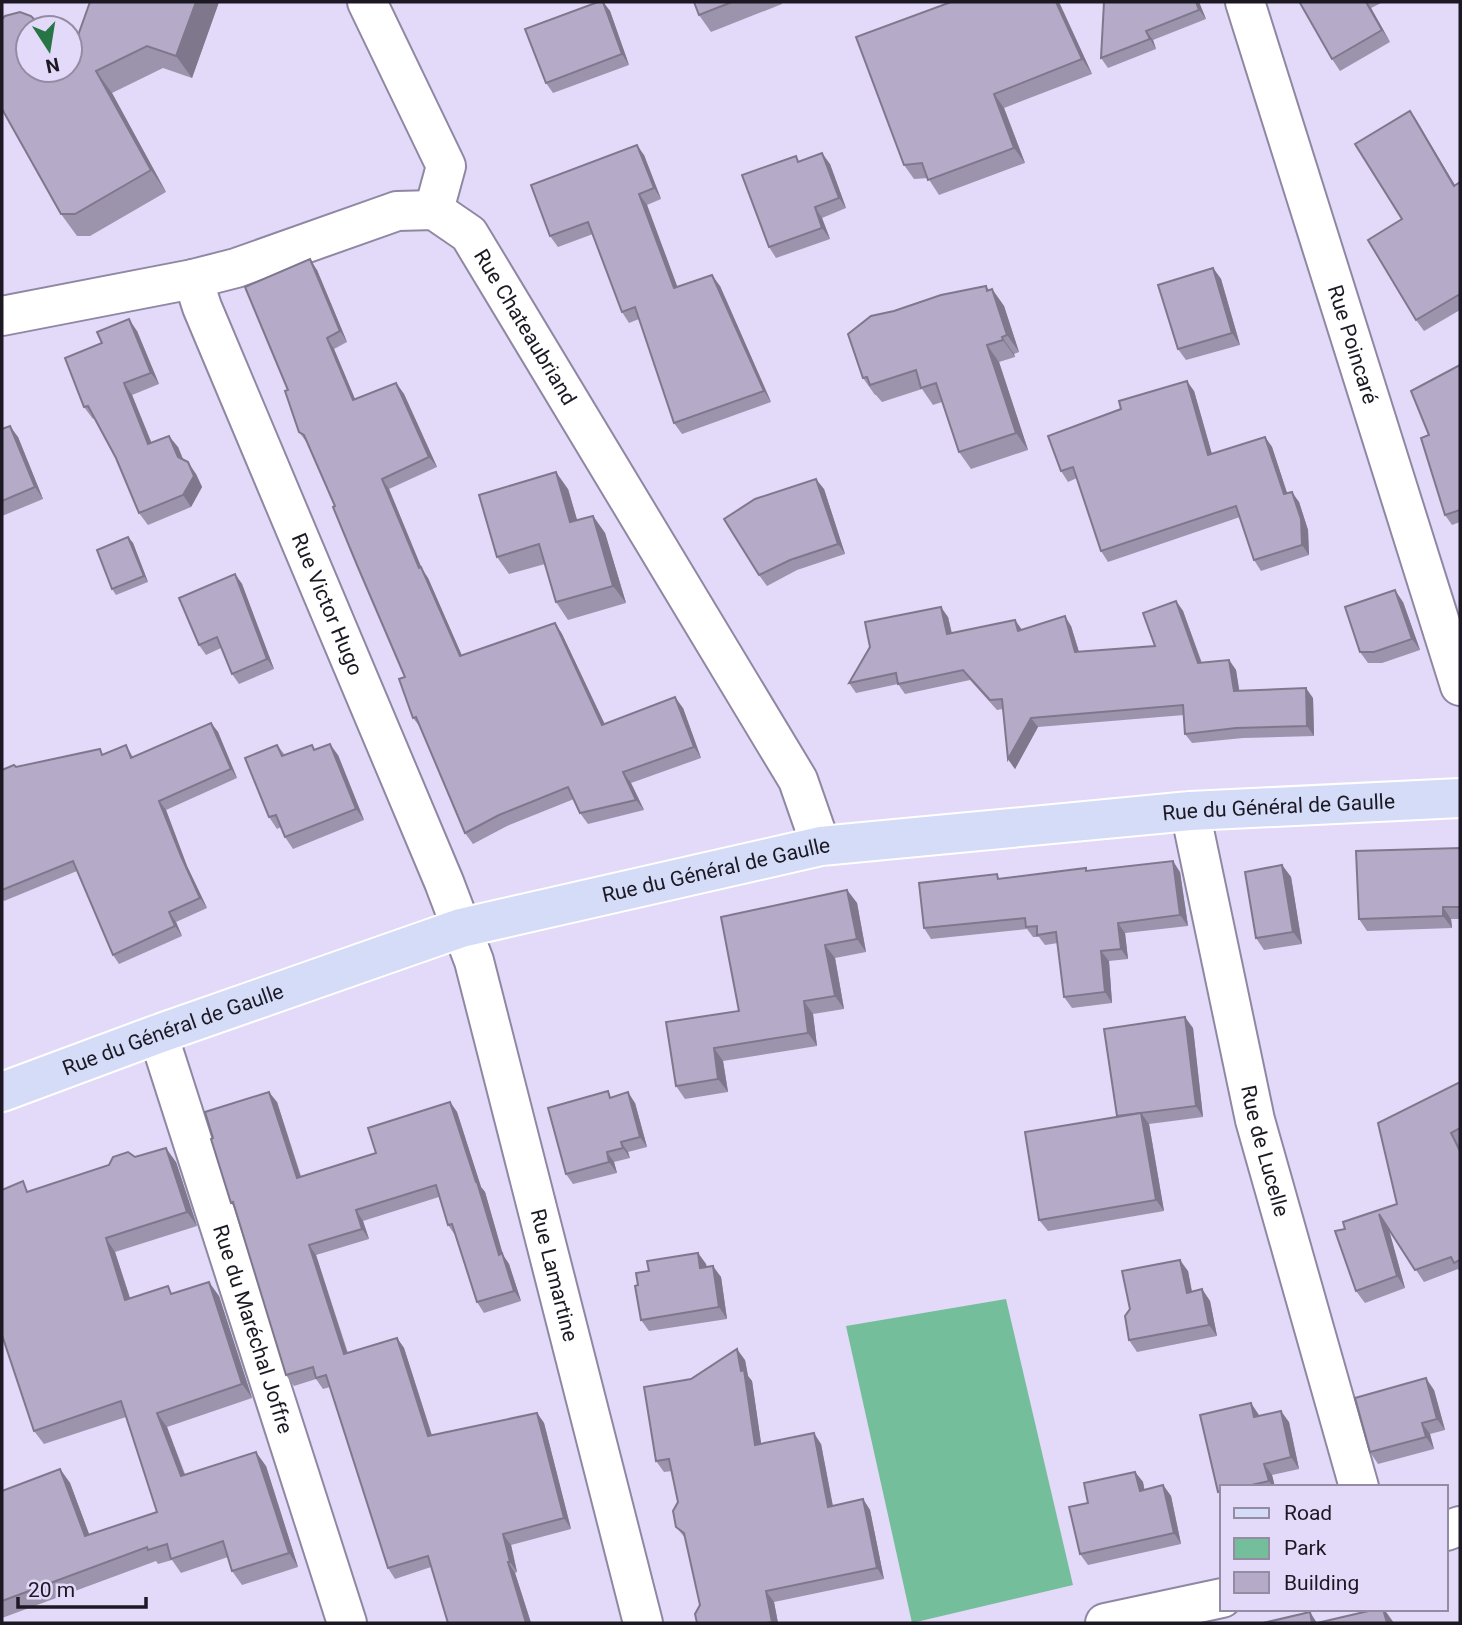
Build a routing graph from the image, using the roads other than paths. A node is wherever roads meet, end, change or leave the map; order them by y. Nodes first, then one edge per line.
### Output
1 (367, 2) edge
2 (1245, 2) edge
3 (434, 210) junction
4 (194, 279) junction
5 (2, 316) edge
6 (1460, 686) edge
7 (1460, 798) edge
8 (1190, 811) junction
9 (821, 846) junction
10 (461, 928) junction
11 (158, 1034) junction
12 (2, 1092) edge
13 (1358, 1485) edge
14 (1220, 1599) edge
15 (1176, 1615) edge
16 (347, 1623) edge
17 (643, 1623) edge
18 (1105, 1623) edge

1 - 3 street
2 - 6 street, Rue Poincaré
3 - 4 street
3 - 9 street, Rue Chateaubriand
4 - 5 street
4 - 10 street, Rue Victor Hugo
7 - 8 main road, Rue du Général de Gaulle
8 - 9 main road, Rue du Général de Gaulle
8 - 13 street, Rue de Lucelle
9 - 10 main road, Rue du Général de Gaulle
10 - 11 main road, Rue du Général de Gaulle
10 - 17 street, Rue Lamartine
11 - 12 main road, Rue du Général de Gaulle
11 - 16 street, Rue du Maréchal Joffre
14 - 15 street
15 - 18 street

